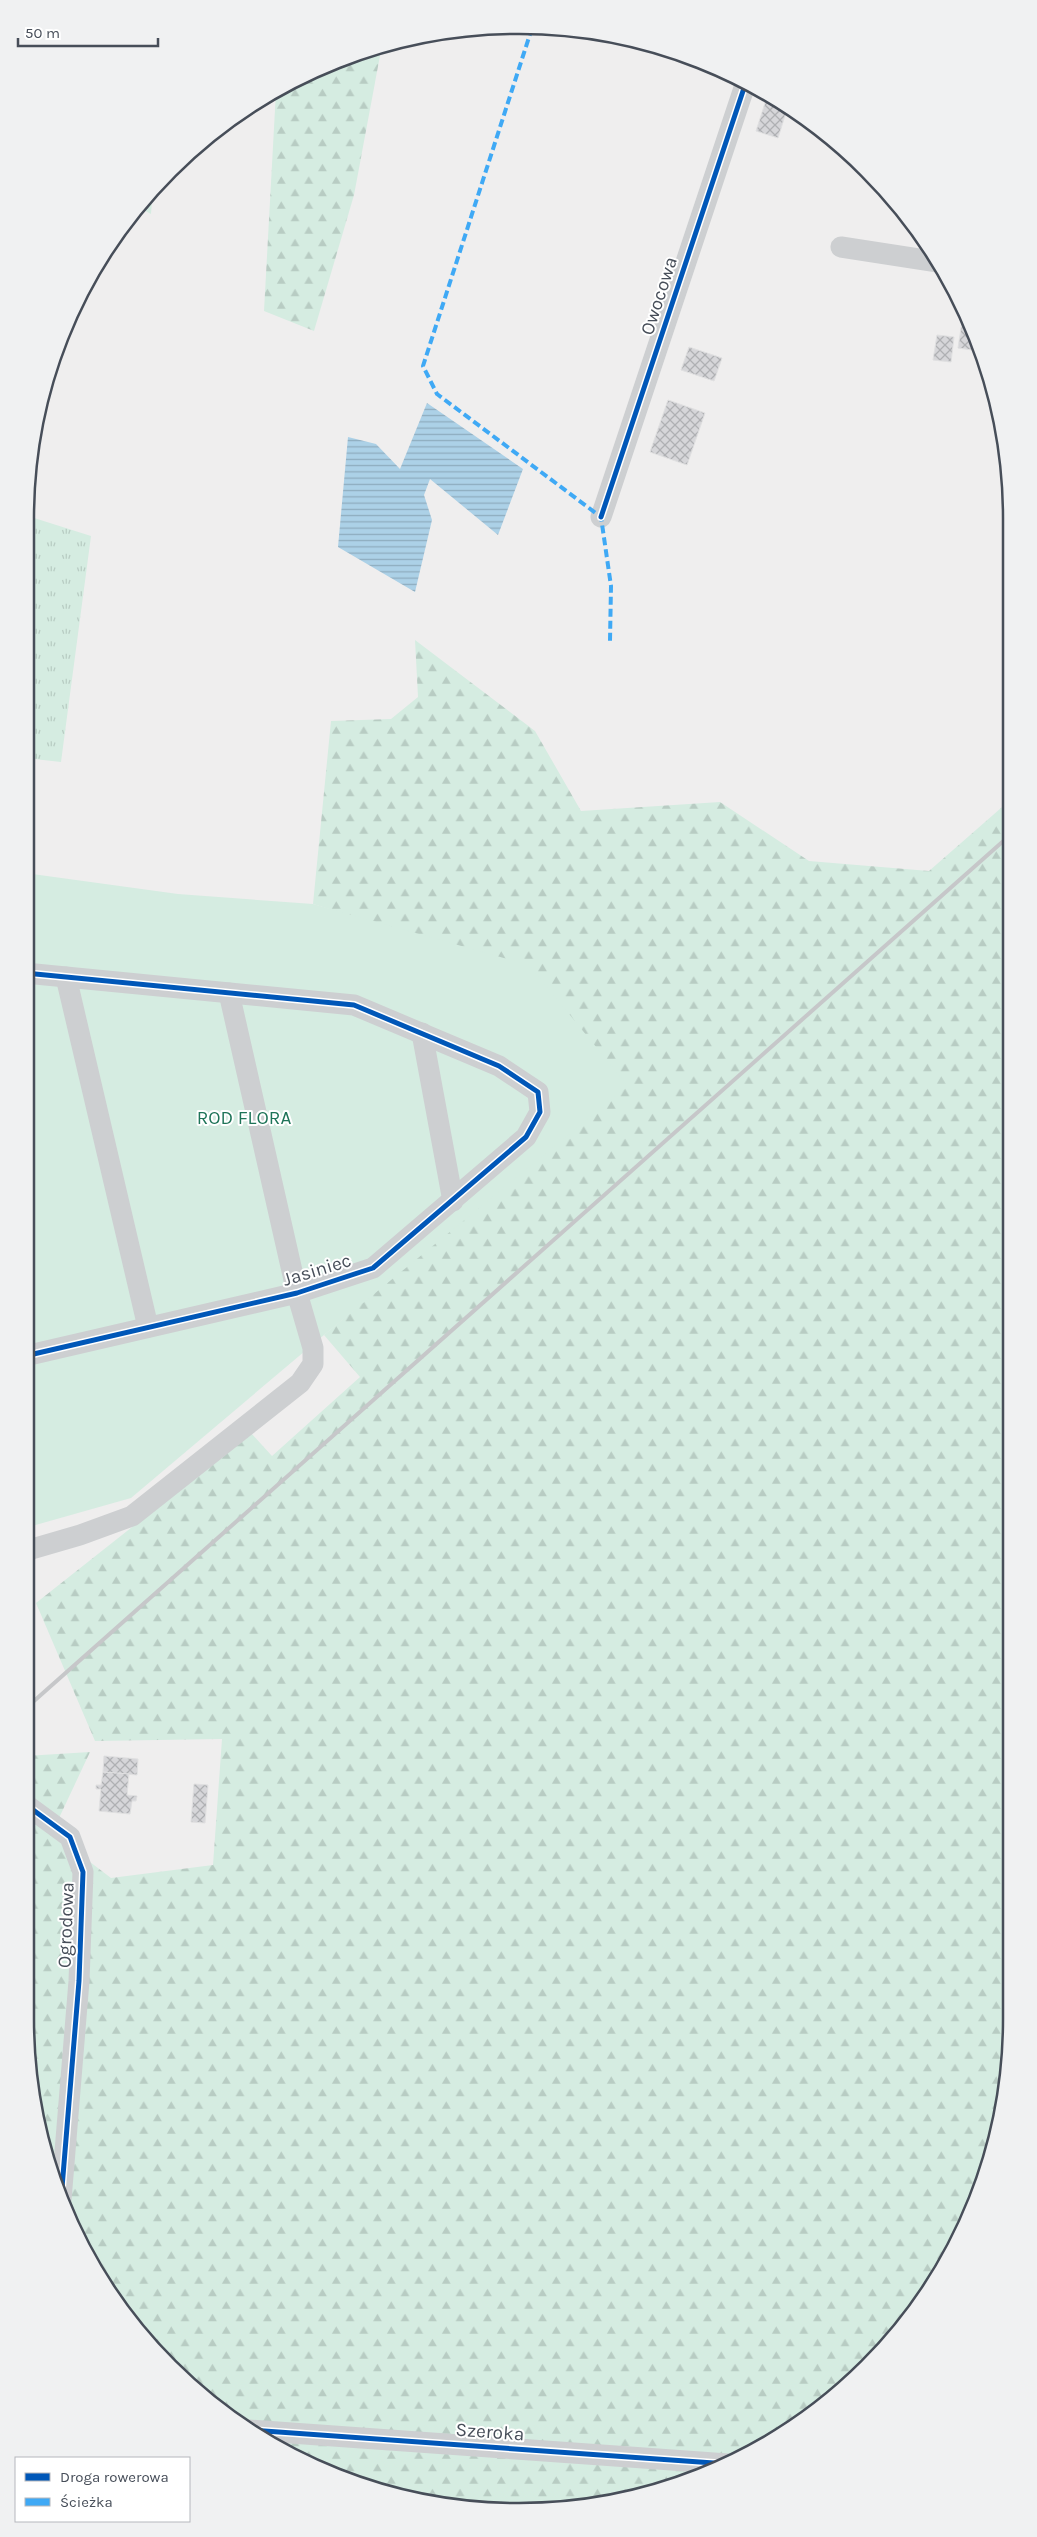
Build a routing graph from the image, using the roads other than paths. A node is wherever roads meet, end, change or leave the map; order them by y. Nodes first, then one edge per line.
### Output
1 (743, 90) edge
2 (841, 247) dead end
3 (929, 261) edge
4 (601, 517) dead end
5 (34, 974) edge
6 (66, 977) junction
7 (229, 993) junction
8 (422, 1033) junction
9 (453, 1201) junction
10 (297, 1293) junction
11 (148, 1327) junction
12 (34, 1354) edge
13 (34, 1548) edge
14 (34, 1811) edge
15 (63, 2185) edge
16 (264, 2431) edge
17 (711, 2463) edge

1 - 4 street, Owocowa
2 - 3 street
5 - 6 street
6 - 7 street
6 - 11 street
7 - 8 street
7 - 10 street
8 - 9 street
8 - 9 street, Jasiniec
9 - 10 street, Jasiniec
10 - 11 street, Jasiniec
10 - 13 street
11 - 12 street, Jasiniec
14 - 15 street, Ogrodowa
16 - 17 street, Szeroka

